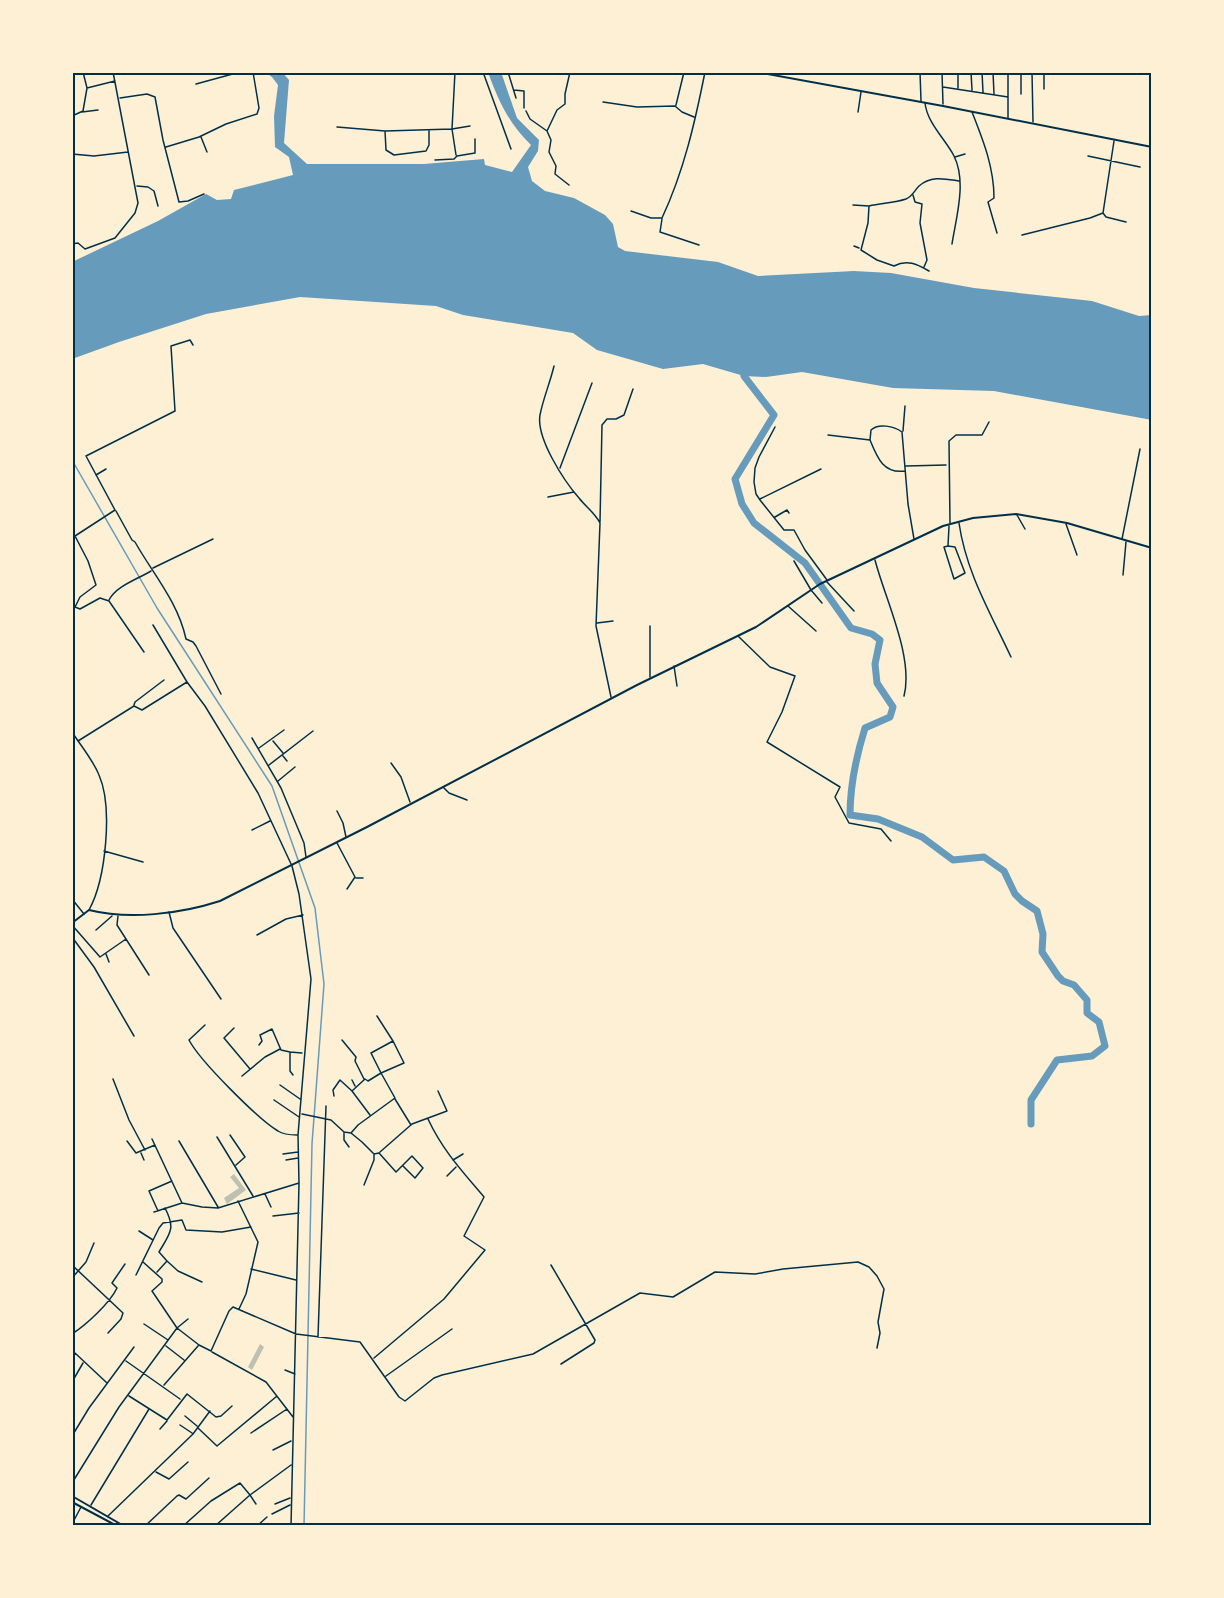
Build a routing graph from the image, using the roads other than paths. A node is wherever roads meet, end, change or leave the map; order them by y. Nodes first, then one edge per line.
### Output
1 (83, 72) edge
2 (113, 72) edge
3 (240, 72) edge
4 (253, 72) edge
5 (455, 72) edge
6 (483, 72) edge
7 (508, 72) edge
8 (570, 72) edge
9 (684, 72) edge
10 (705, 72) edge
11 (756, 72) edge
12 (920, 72) edge
13 (942, 72) edge
14 (958, 72) edge
15 (971, 72) edge
16 (982, 72) edge
17 (993, 72) edge
18 (1008, 72) edge
19 (1022, 72) edge
20 (1032, 72) edge
21 (1044, 72) edge
22 (116, 80) junction
23 (196, 84) dead end
24 (943, 87) junction
25 (87, 88) junction
26 (958, 89) junction
27 (1044, 89) dead end
28 (514, 90) junction
29 (861, 91) junction
30 (972, 91) junction
31 (983, 93) junction
32 (1022, 94) dead end
33 (994, 95) junction
34 (1008, 97) junction
35 (119, 98) junction
36 (516, 98) dead end
37 (603, 102) dead end
38 (921, 102) junction
39 (925, 102) junction
40 (675, 106) junction
41 (943, 106) junction
42 (524, 108) dead end
43 (99, 110) dead end
44 (526, 111) dead end
45 (971, 111) junction
46 (82, 112) junction
47 (858, 112) dead end
48 (72, 116) edge
49 (696, 118) junction
50 (1008, 119) junction
51 (1033, 123) junction
52 (470, 126) dead end
53 (337, 127) dead end
54 (452, 129) junction
55 (385, 130) junction
56 (429, 131) junction
57 (547, 131) junction
58 (201, 136) junction
59 (475, 139) dead end
60 (1114, 140) junction
61 (165, 147) junction
62 (1152, 147) edge
63 (511, 149) dead end
64 (129, 152) junction
65 (207, 152) dead end
66 (72, 154) edge
67 (964, 154) dead end
68 (456, 156) junction
69 (1088, 156) dead end
70 (955, 157) junction
71 (435, 160) dead end
72 (1111, 162) junction
73 (1140, 167) dead end
74 (959, 181) junction
75 (569, 185) dead end
76 (136, 186) junction
77 (204, 194) dead end
78 (913, 195) junction
79 (853, 205) dead end
80 (158, 206) dead end
81 (869, 206) junction
82 (631, 211) dead end
83 (1103, 213) junction
84 (662, 218) junction
85 (1126, 222) dead end
86 (997, 233) dead end
87 (1022, 235) dead end
88 (72, 244) edge
89 (952, 244) dead end
90 (699, 245) dead end
91 (854, 246) dead end
92 (860, 249) junction
93 (924, 268) junction
94 (929, 271) dead end
95 (193, 345) dead end
96 (554, 366) dead end
97 (592, 383) dead end
98 (633, 389) dead end
99 (905, 406) dead end
100 (989, 422) dead end
101 (775, 427) dead end
102 (902, 432) junction
103 (828, 435) dead end
104 (870, 440) junction
105 (1140, 449) dead end
106 (948, 465) junction
107 (905, 466) junction
108 (559, 468) junction
109 (106, 469) dead end
110 (821, 470) dead end
111 (906, 471) junction
112 (95, 475) junction
113 (574, 492) junction
114 (548, 497) dead end
115 (760, 500) junction
116 (114, 511) junction
117 (789, 513) dead end
118 (1016, 514) junction
119 (774, 518) junction
120 (958, 522) junction
121 (600, 523) junction
122 (1065, 523) junction
123 (950, 524) junction
124 (1025, 529) dead end
125 (213, 539) dead end
126 (914, 540) junction
127 (1124, 540) junction
128 (948, 546) junction
129 (1152, 548) edge
130 (1077, 555) dead end
131 (875, 559) junction
132 (794, 561) dead end
133 (152, 569) junction
134 (1123, 575) dead end
135 (827, 581) junction
136 (811, 590) junction
137 (109, 601) junction
138 (822, 603) dead end
139 (788, 606) junction
140 (73, 607) edge
141 (854, 611) dead end
142 (614, 621) dead end
143 (596, 623) junction
144 (153, 625) dead end
145 (650, 626) dead end
146 (816, 631) dead end
147 (738, 636) junction
148 (144, 652) dead end
149 (1011, 657) dead end
150 (674, 666) junction
151 (650, 678) junction
152 (164, 680) dead end
153 (187, 682) junction
154 (677, 686) dead end
155 (221, 694) dead end
156 (904, 696) dead end
157 (611, 698) junction
158 (134, 706) junction
159 (284, 730) dead end
160 (313, 731) dead end
161 (72, 732) edge
162 (252, 738) dead end
163 (272, 740) junction
164 (78, 741) junction
165 (259, 749) junction
166 (283, 755) junction
167 (287, 761) dead end
168 (391, 763) dead end
169 (269, 766) junction
170 (295, 767) dead end
171 (278, 782) junction
172 (443, 786) junction
173 (467, 800) dead end
174 (411, 803) junction
175 (338, 811) dead end
176 (271, 820) junction
177 (252, 830) dead end
178 (346, 838) junction
179 (891, 842) dead end
180 (337, 843) junction
181 (103, 851) junction
182 (306, 858) junction
183 (143, 862) dead end
184 (293, 865) junction
185 (355, 878) junction
186 (363, 878) dead end
187 (347, 888) dead end
188 (72, 899) edge
189 (89, 910) junction
190 (168, 911) junction
191 (84, 914) junction
192 (112, 915) junction
193 (303, 915) junction
194 (118, 916) junction
195 (72, 924) edge
196 (96, 930) dead end
197 (257, 935) dead end
198 (72, 937) edge
199 (126, 939) junction
200 (105, 953) junction
201 (109, 962) dead end
202 (149, 975) dead end
203 (221, 999) dead end
204 (377, 1016) dead end
205 (205, 1025) dead end
206 (234, 1028) dead end
207 (134, 1036) dead end
208 (342, 1040) dead end
209 (393, 1041) junction
210 (258, 1045) dead end
211 (281, 1049) junction
212 (290, 1052) junction
213 (303, 1053) junction
214 (250, 1069) junction
215 (381, 1073) junction
216 (293, 1075) dead end
217 (242, 1076) dead end
218 (113, 1079) dead end
219 (365, 1079) junction
220 (352, 1080) dead end
221 (280, 1085) dead end
222 (356, 1086) junction
223 (352, 1091) junction
224 (438, 1091) dead end
225 (334, 1096) dead end
226 (395, 1098) junction
227 (274, 1100) dead end
228 (301, 1100) junction
229 (326, 1106) dead end
230 (300, 1113) junction
231 (371, 1116) junction
232 (300, 1118) junction
233 (324, 1118) junction
234 (428, 1119) junction
235 (411, 1125) junction
236 (344, 1132) junction
237 (351, 1133) junction
238 (298, 1135) junction
239 (230, 1136) dead end
240 (217, 1137) dead end
241 (152, 1139) dead end
242 (127, 1141) dead end
243 (179, 1141) dead end
244 (156, 1145) junction
245 (349, 1148) dead end
246 (145, 1150) junction
247 (140, 1152) junction
248 (298, 1152) junction
249 (379, 1153) junction
250 (284, 1154) dead end
251 (374, 1154) junction
252 (463, 1154) dead end
253 (299, 1158) junction
254 (144, 1160) dead end
255 (286, 1160) dead end
256 (452, 1161) junction
257 (235, 1165) junction
258 (403, 1166) junction
259 (456, 1166) junction
260 (447, 1176) dead end
261 (172, 1181) junction
262 (300, 1183) junction
263 (364, 1185) dead end
264 (265, 1193) junction
265 (254, 1196) junction
266 (238, 1201) junction
267 (182, 1203) junction
268 (271, 1207) dead end
269 (165, 1208) junction
270 (219, 1208) junction
271 (158, 1211) junction
272 (154, 1212) dead end
273 (298, 1213) junction
274 (273, 1216) dead end
275 (172, 1222) junction
276 (251, 1227) junction
277 (139, 1231) dead end
278 (153, 1240) junction
279 (94, 1243) dead end
280 (166, 1261) junction
281 (143, 1262) junction
282 (72, 1264) edge
283 (125, 1264) dead end
284 (551, 1265) dead end
285 (251, 1269) junction
286 (79, 1271) junction
287 (156, 1272) junction
288 (136, 1275) dead end
289 (72, 1278) edge
290 (297, 1280) junction
291 (202, 1282) dead end
292 (110, 1300) junction
293 (239, 1309) junction
294 (188, 1319) dead end
295 (585, 1323) junction
296 (144, 1324) dead end
297 (177, 1328) junction
298 (452, 1329) dead end
299 (108, 1333) dead end
300 (72, 1334) edge
301 (297, 1335) junction
302 (317, 1338) junction
303 (169, 1340) junction
304 (165, 1345) junction
305 (199, 1345) junction
306 (135, 1347) dead end
307 (877, 1348) dead end
308 (72, 1349) edge
309 (211, 1351) junction
310 (75, 1353) junction
311 (72, 1356) edge
312 (373, 1359) junction
313 (125, 1360) junction
314 (184, 1361) junction
315 (83, 1364) dead end
316 (561, 1364) dead end
317 (285, 1370) dead end
318 (144, 1374) junction
319 (294, 1374) junction
320 (385, 1377) junction
321 (72, 1382) edge
322 (108, 1384) junction
323 (163, 1386) junction
324 (129, 1395) junction
325 (278, 1396) junction
326 (181, 1400) junction
327 (232, 1406) dead end
328 (149, 1409) junction
329 (288, 1409) junction
330 (210, 1411) junction
331 (185, 1416) dead end
332 (293, 1418) junction
333 (167, 1420) junction
334 (180, 1425) dead end
335 (198, 1427) junction
336 (160, 1430) dead end
337 (250, 1433) dead end
338 (193, 1434) junction
339 (72, 1436) edge
340 (292, 1440) junction
341 (273, 1450) dead end
342 (188, 1462) dead end
343 (291, 1464) junction
344 (155, 1472) junction
345 (209, 1478) dead end
346 (72, 1483) edge
347 (250, 1495) junction
348 (72, 1496) edge
349 (291, 1498) junction
350 (72, 1502) edge
351 (256, 1504) dead end
352 (275, 1504) dead end
353 (290, 1504) junction
354 (90, 1506) junction
355 (81, 1507) junction
356 (272, 1514) dead end
357 (108, 1516) junction
358 (267, 1517) dead end
359 (72, 1524) edge
360 (117, 1526) edge
361 (124, 1526) edge
362 (145, 1526) edge
363 (183, 1526) edge
364 (215, 1526) edge
365 (257, 1526) edge
366 (291, 1526) edge

1 - 25 street
2 - 22 street
3 - 23 street
4 - 58 street
5 - 54 street
6 - 63 street
7 - 28 street
8 - 57 street
9 - 40 street
10 - 49 street
11 - 29 main road
12 - 38 street
13 - 24 street
14 - 26 street
15 - 30 street
16 - 31 street
17 - 33 street
18 - 34 street
19 - 32 street
20 - 51 street
21 - 27 street
22 - 25 street
22 - 35 street
24 - 26 street
24 - 41 street
25 - 46 street
26 - 30 street
28 - 36 street
28 - 42 street
29 - 38 main road
29 - 47 street
30 - 31 street
31 - 33 street
33 - 34 street
34 - 50 street
35 - 61 street
35 - 64 street
37 - 40 street
38 - 39 main road
39 - 41 main road
39 - 70 street
40 - 49 street
41 - 45 main road
43 - 46 street
44 - 57 street
45 - 50 main road
45 - 86 street
46 - 48 street
49 - 84 street
50 - 51 main road
51 - 60 main road
52 - 54 street
53 - 55 street
54 - 56 street
54 - 68 street
55 - 56 street
55 - 56 street
57 - 75 street
58 - 61 street
58 - 65 street
59 - 68 street
60 - 62 main road
60 - 72 street
61 - 77 street
64 - 66 street
64 - 76 street
67 - 70 street
68 - 71 street
69 - 72 street
70 - 74 street
72 - 73 street
72 - 83 street
74 - 78 street
74 - 89 street
76 - 80 street
76 - 88 street
78 - 81 street
78 - 93 street
79 - 81 street
81 - 92 street
82 - 84 street
83 - 85 street
83 - 87 street
84 - 90 street
91 - 92 street
92 - 93 street
93 - 94 street
95 - 112 street
96 - 108 street
97 - 108 street
98 - 121 street
99 - 102 street
100 - 106 street
101 - 115 street
102 - 104 street
102 - 107 street
103 - 104 street
104 - 111 street
105 - 127 street
106 - 107 street
106 - 123 street
107 - 111 street
108 - 113 street
109 - 112 street
110 - 115 street
111 - 126 street
112 - 116 street
113 - 114 street
113 - 121 street
115 - 119 street
116 - 133 street
116 - 140 street
117 - 119 street
118 - 120 main road
118 - 122 main road
118 - 124 street
119 - 135 street
120 - 123 main road
120 - 149 street
121 - 143 street
122 - 127 main road
122 - 130 street
123 - 126 main road
123 - 128 street
125 - 133 street
126 - 131 main road
127 - 129 main road
127 - 134 street
128 - 128 street
131 - 135 main road
131 - 156 street
132 - 136 street
133 - 137 street
133 - 155 street
135 - 136 main road
135 - 141 street
136 - 138 street
136 - 139 main road
137 - 140 street
137 - 148 street
139 - 146 street
139 - 147 main road
142 - 143 street
143 - 157 street
144 - 153 street
145 - 151 street
147 - 150 main road
147 - 179 street
150 - 151 main road
150 - 154 street
151 - 157 main road
152 - 158 street
153 - 158 street
153 - 176 street
157 - 172 main road
158 - 164 street
159 - 163 street
160 - 166 street
161 - 164 street
162 - 165 street
163 - 165 street
163 - 166 street
164 - 181 street
165 - 169 street
166 - 167 street
166 - 169 street
168 - 174 street
169 - 171 street
170 - 171 street
171 - 182 street
172 - 173 street
172 - 174 main road
174 - 178 main road
175 - 178 street
176 - 177 street
176 - 184 street
178 - 180 main road
180 - 182 main road
180 - 185 street
181 - 183 street
181 - 189 street
182 - 184 main road
184 - 190 main road
184 - 193 street
185 - 186 street
185 - 187 street
188 - 191 street
189 - 191 main road
189 - 192 main road
190 - 194 main road
190 - 203 street
191 - 195 main road
192 - 194 main road
192 - 196 street
193 - 197 street
193 - 213 street
194 - 199 street
195 - 200 street
198 - 207 street
199 - 200 street
199 - 202 street
200 - 201 street
204 - 209 street
205 - 238 street
206 - 214 street
208 - 219 street
209 - 215 street
209 - 215 street
210 - 211 street
211 - 212 street
211 - 214 street
212 - 213 street
212 - 216 street
213 - 228 street
214 - 217 street
215 - 219 street
215 - 226 street
218 - 246 street
219 - 222 street
220 - 222 street
221 - 228 street
222 - 223 street
223 - 225 street
223 - 231 street
224 - 234 street
226 - 231 street
226 - 235 street
227 - 232 street
228 - 230 street
229 - 233 street
230 - 232 street
230 - 233 street
231 - 237 street
232 - 238 street
233 - 236 street
233 - 302 street
234 - 235 street
234 - 256 street
235 - 249 street
236 - 237 street
236 - 245 street
237 - 251 street
238 - 248 street
239 - 257 street
240 - 257 street
241 - 244 street
242 - 247 street
243 - 270 street
244 - 246 street
244 - 261 street
246 - 247 street
247 - 254 street
248 - 250 street
248 - 253 street
249 - 251 street
249 - 258 street
251 - 263 street
252 - 256 street
253 - 255 street
253 - 262 street
256 - 259 street
257 - 265 street
258 - 258 street
259 - 260 street
259 - 312 street
261 - 267 street
261 - 271 street
262 - 264 street
262 - 273 street
264 - 265 street
264 - 268 street
265 - 266 street
266 - 270 street
266 - 276 street
267 - 269 street
267 - 270 street
269 - 271 street
269 - 275 street
271 - 272 street
273 - 274 street
273 - 290 street
275 - 276 street
275 - 278 street
275 - 280 street
276 - 285 street
277 - 278 street
278 - 281 street
279 - 286 street
280 - 287 street
280 - 291 street
281 - 287 street
281 - 288 street
282 - 286 street
283 - 292 street
284 - 295 street
285 - 290 street
285 - 293 street
286 - 289 street
286 - 292 street
287 - 297 street
290 - 301 street
292 - 299 street
292 - 300 street
293 - 301 street
293 - 309 street
294 - 297 street
295 - 307 street
295 - 316 street
295 - 320 street
296 - 303 street
297 - 303 street
297 - 305 street
298 - 320 street
301 - 302 street
301 - 319 street
302 - 312 street
303 - 304 street
304 - 314 street
304 - 318 street
305 - 309 street
305 - 314 street
306 - 313 street
308 - 310 street
309 - 325 street
310 - 311 street
310 - 322 street
312 - 320 street
313 - 318 street
313 - 322 street
314 - 323 street
315 - 321 street
317 - 319 street
318 - 323 street
318 - 324 street
319 - 332 street
322 - 339 street
323 - 326 street
324 - 328 street
324 - 346 street
325 - 329 street
325 - 335 street
326 - 330 street
326 - 333 street
327 - 330 street
328 - 333 street
328 - 354 street
329 - 332 street
329 - 337 street
330 - 335 street
331 - 335 street
332 - 340 street
333 - 336 street
334 - 338 street
335 - 338 street
338 - 344 street
340 - 341 street
340 - 343 street
342 - 344 street
343 - 347 street
343 - 349 street
344 - 357 street
345 - 362 street
347 - 351 street
347 - 363 street
347 - 364 street
348 - 354 main road
349 - 352 street
349 - 353 street
350 - 355 main road
353 - 356 street
353 - 366 street
354 - 357 main road
355 - 359 street
355 - 360 main road
357 - 361 main road
358 - 365 street

